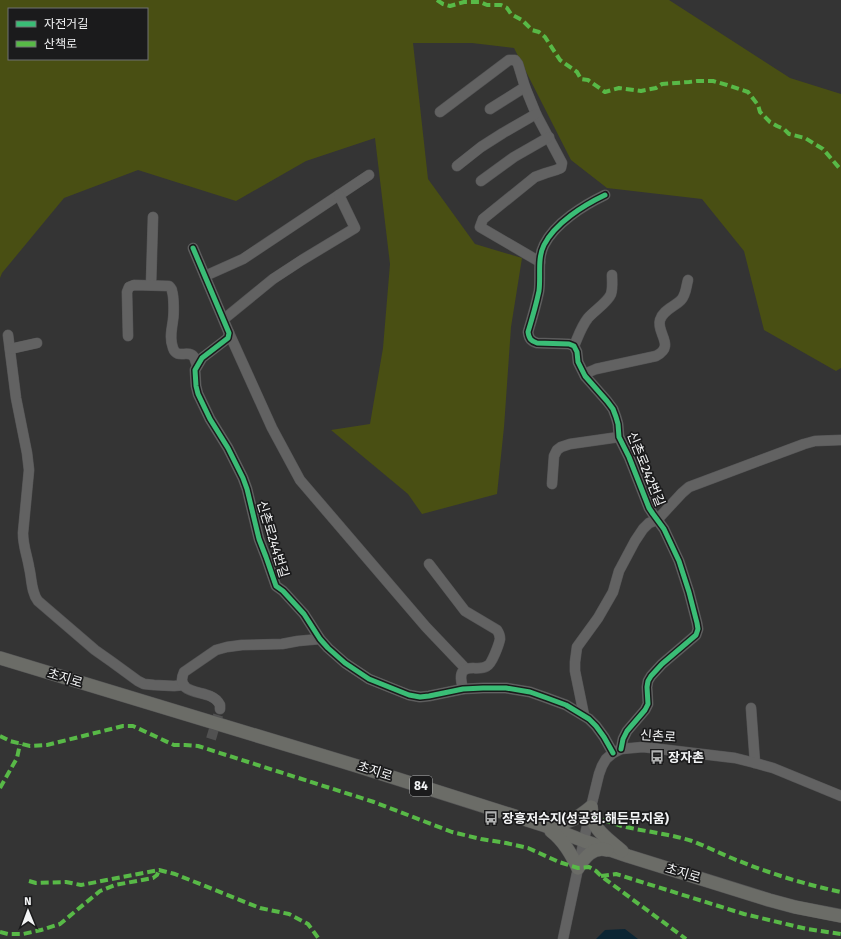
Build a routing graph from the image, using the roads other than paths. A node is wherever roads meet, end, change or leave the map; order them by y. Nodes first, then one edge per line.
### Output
1 (525, 87) junction
2 (490, 109) dead end
3 (440, 112) dead end
4 (536, 114) junction
5 (549, 137) junction
6 (457, 166) dead end
7 (369, 176) dead end
8 (481, 181) dead end
9 (339, 195) junction
10 (605, 195) dead end
11 (153, 217) dead end
12 (193, 248) dead end
13 (540, 262) junction
14 (612, 275) dead end
15 (205, 276) junction
16 (688, 280) dead end
17 (151, 285) junction
18 (224, 319) junction
19 (230, 333) junction
20 (8, 335) dead end
21 (128, 336) dead end
22 (37, 343) dead end
23 (574, 346) junction
24 (10, 349) junction
25 (197, 366) junction
26 (585, 376) junction
27 (619, 437) junction
28 (841, 440) edge
29 (552, 484) dead end
30 (657, 520) junction
31 (429, 564) dead end
32 (320, 639) junction
33 (0, 658) edge
34 (466, 669) junction
35 (184, 685) junction
36 (463, 689) junction
37 (751, 708) dead end
38 (220, 709) dead end
39 (584, 715) junction
40 (617, 751) junction
41 (755, 763) junction
42 (841, 796) edge
43 (591, 807) junction
44 (543, 825) junction
45 (584, 841) junction
46 (628, 856) junction
47 (578, 868) junction
48 (841, 916) edge
49 (563, 939) edge

1 - 2 street
1 - 3 street
1 - 4 street
4 - 5 street
4 - 6 street
5 - 8 street
5 - 13 street
7 - 9 street
9 - 15 street
9 - 18 street
10 - 13 street
11 - 17 street
12 - 15 street
13 - 23 street
14 - 23 street
15 - 18 street
16 - 26 street
17 - 21 street
17 - 25 street
18 - 19 street
19 - 25 street
19 - 34 street
20 - 24 street
22 - 24 street
23 - 26 street, 신촌로242번길
24 - 35 street
25 - 32 street, 신촌로244번길
26 - 27 street, 신촌로242번길
27 - 29 street
27 - 30 street, 신촌로242번길
28 - 30 street
30 - 39 street
30 - 40 street, 신촌로242번길
31 - 34 street
32 - 35 street
32 - 36 street, 신촌로244번길
33 - 44 main road, 초지로 / 84
34 - 36 street
35 - 38 street
36 - 39 street, 신촌로244번길
37 - 41 street
39 - 40 street, 신촌로244번길
40 - 41 street, 신촌로
40 - 43 street
41 - 42 street, 신촌로
43 - 44 main road
43 - 45 street
43 - 46 main road
44 - 45 main road, 초지로 / 84
44 - 47 main road
45 - 46 main road, 초지로 / 84
45 - 47 street
46 - 47 main road
46 - 48 main road, 초지로 / 84
47 - 49 street

